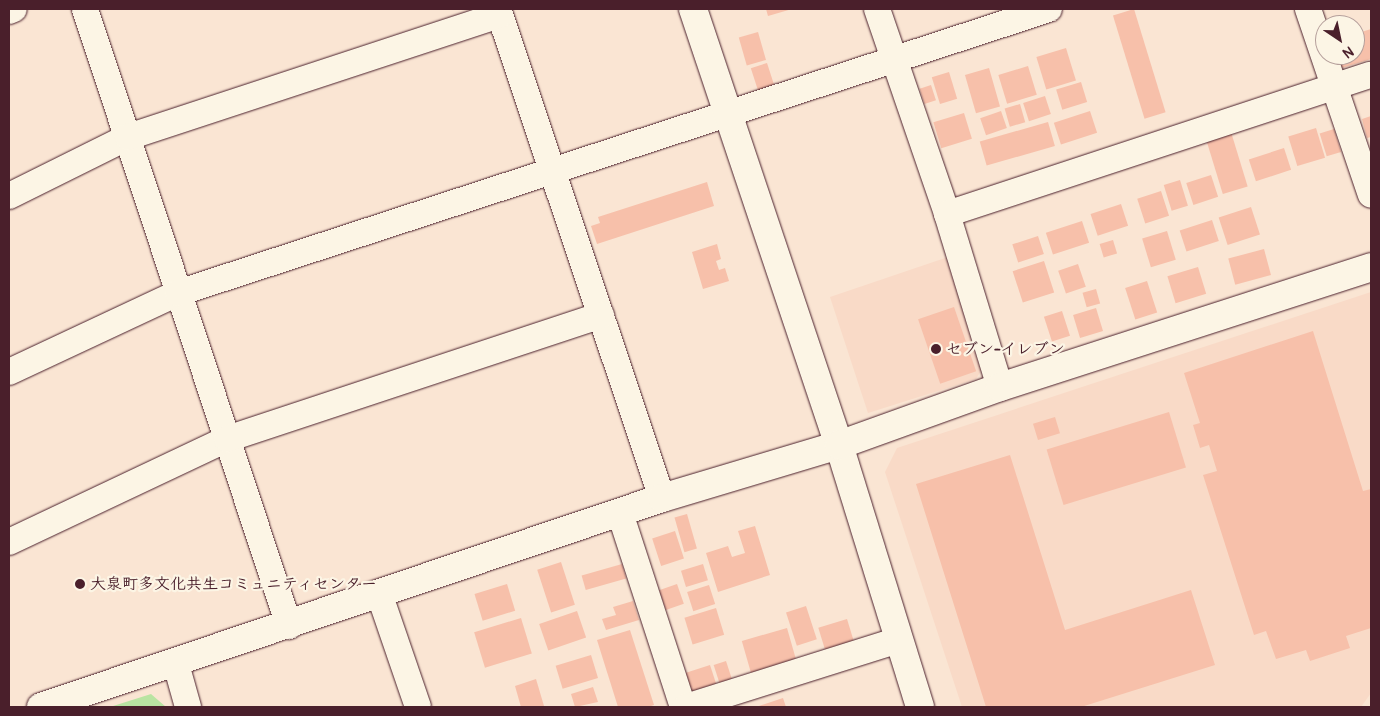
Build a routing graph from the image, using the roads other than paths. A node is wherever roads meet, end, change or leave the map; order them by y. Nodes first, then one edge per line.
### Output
1 (14, 9) edge
2 (85, 9) edge
3 (693, 9) edge
4 (877, 9) edge
5 (1049, 9) edge
6 (1308, 9) edge
7 (9, 11) edge
8 (499, 12) edge
9 (893, 60) junction
10 (1371, 75) edge
11 (1335, 87) junction
12 (727, 114) junction
13 (128, 137) junction
14 (554, 171) junction
15 (1371, 195) edge
16 (9, 196) edge
17 (947, 214) junction
18 (1371, 267) edge
19 (178, 293) junction
20 (601, 315) junction
21 (9, 372) edge
22 (1000, 387) junction
23 (227, 439) junction
24 (839, 445) junction
25 (662, 498) junction
26 (620, 514) junction
27 (9, 542) edge
28 (379, 593) junction
29 (289, 626) junction
30 (898, 640) junction
31 (176, 664) junction
32 (42, 707) edge
33 (188, 707) edge
34 (418, 707) edge
35 (684, 707) edge
36 (920, 707) edge

1 - 7 street
2 - 13 street
3 - 12 street
4 - 9 street
5 - 9 street
6 - 11 street
8 - 13 street
8 - 14 street
9 - 12 street
9 - 17 street
10 - 11 street
11 - 15 street
11 - 17 street
12 - 14 street
12 - 24 street
13 - 16 street
13 - 19 street
14 - 19 street
14 - 20 street
17 - 22 street
18 - 22 street
19 - 21 street
19 - 23 street
20 - 23 street
20 - 25 street
22 - 24 street
23 - 27 street
23 - 29 street
24 - 25 street
24 - 30 street
25 - 26 street
26 - 28 street
26 - 35 street
28 - 29 street
28 - 34 street
29 - 31 street
30 - 35 street
30 - 36 street
31 - 32 street
31 - 33 street

